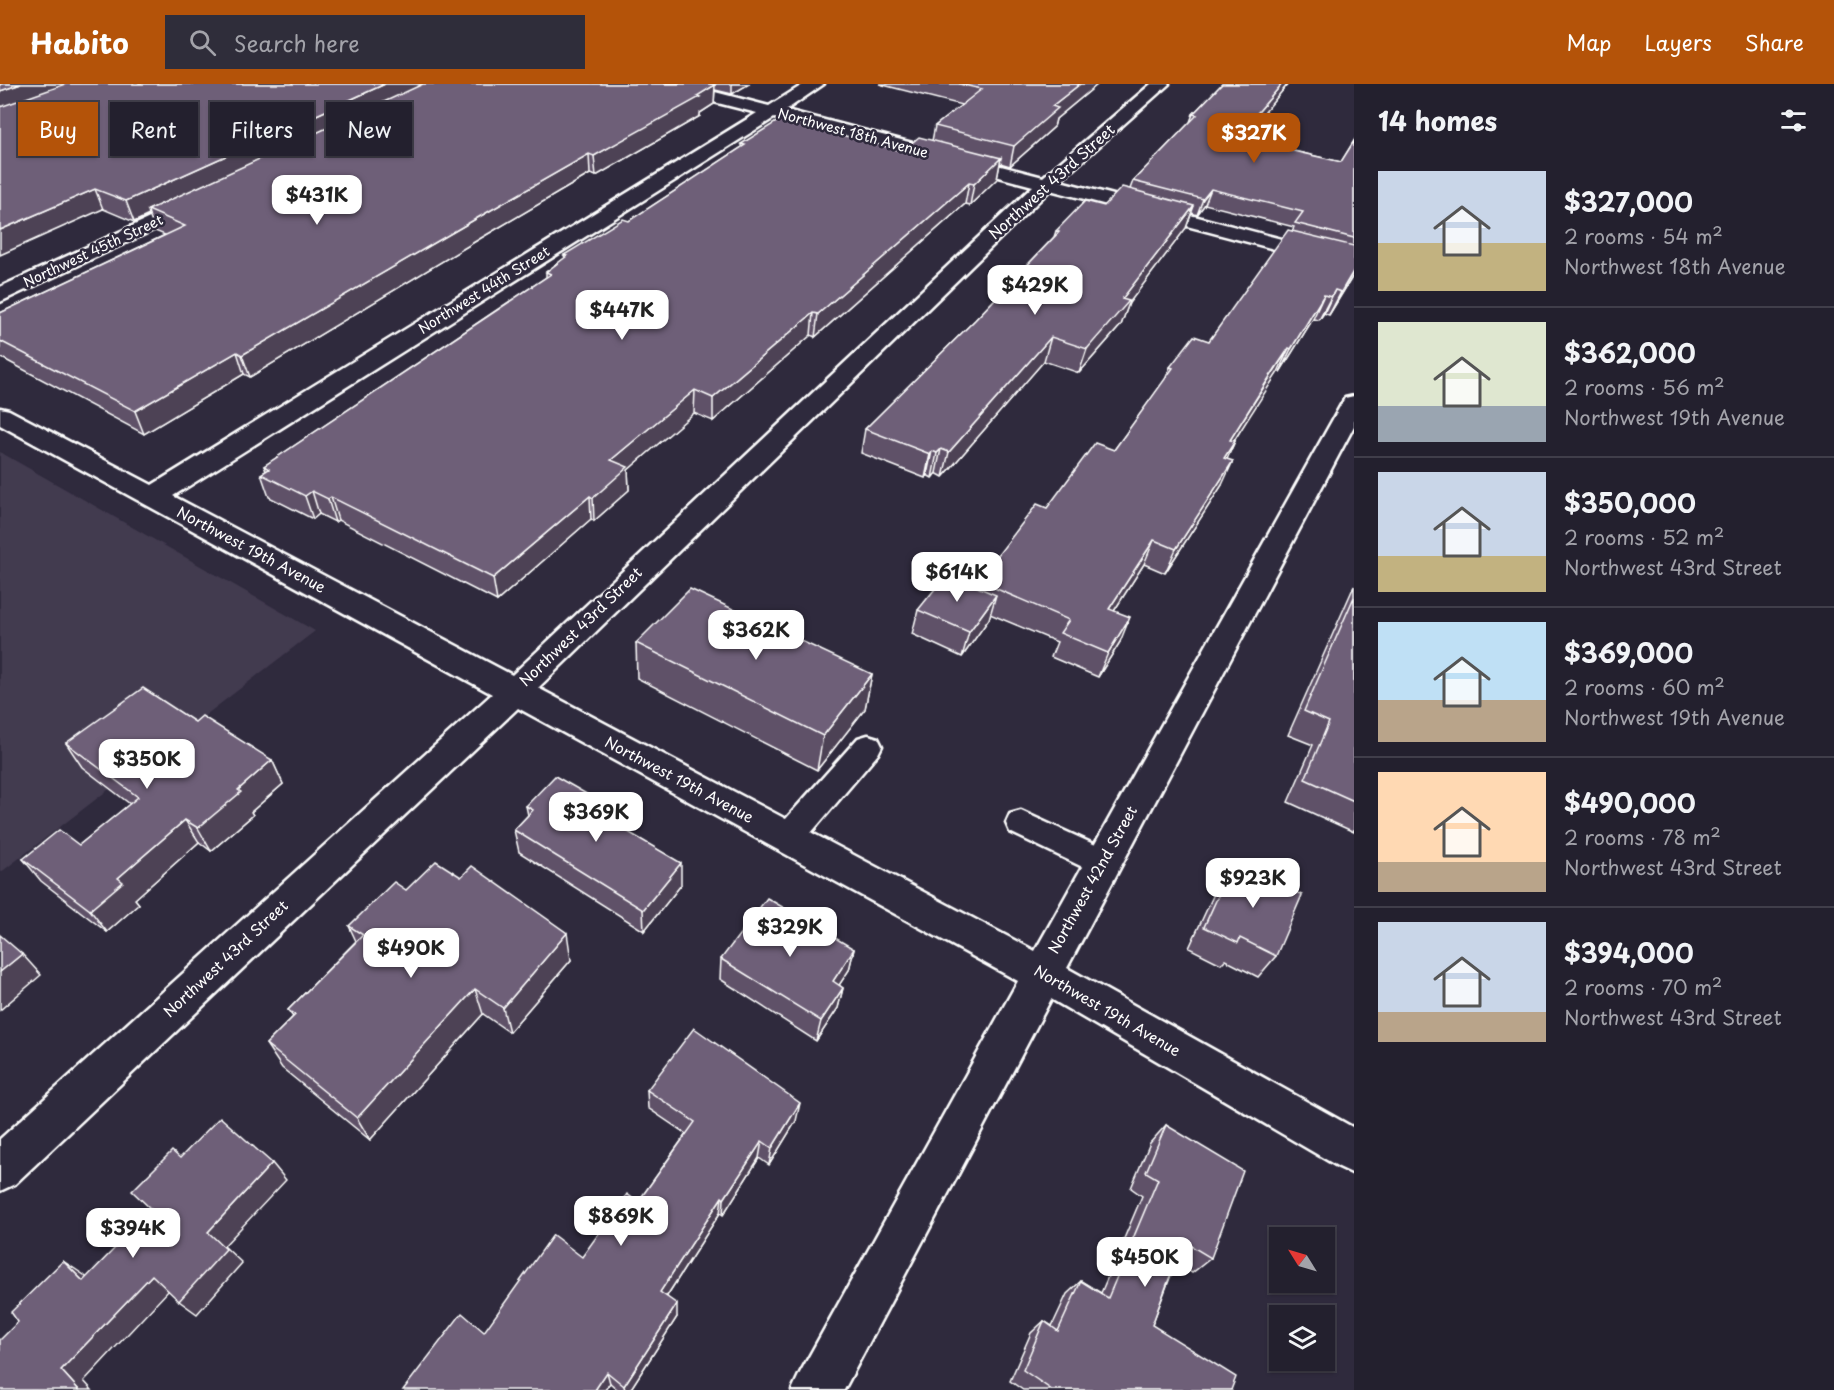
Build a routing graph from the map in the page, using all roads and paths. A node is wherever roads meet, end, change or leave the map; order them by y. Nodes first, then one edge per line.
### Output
1 (665, 84) edge
2 (816, 84) edge
3 (1161, 84) edge
4 (771, 112) junction
5 (1046, 184) junction
6 (213, 195) edge
7 (1354, 264) edge
8 (0, 295) edge
9 (1354, 403) edge
10 (0, 415) edge
11 (152, 497) junction
12 (514, 692) junction
13 (868, 746) dead end
14 (1021, 823) dead end
15 (788, 838) junction
16 (1102, 862) junction
17 (1042, 974) junction
18 (1354, 1152) edge
19 (0, 1169) edge
20 (817, 1390) edge

1 - 4 street, Northwest 18th Avenue
2 - 4 street, Northwest 44th Street
3 - 5 street, Northwest 43rd Street
4 - 5 street, Northwest 18th Avenue
4 - 11 street, Northwest 44th Street
5 - 7 street, Northwest 18th Avenue
5 - 12 street, Northwest 43rd Street
6 - 8 street, Northwest 45th Street
9 - 16 street, Northwest 42nd Street
10 - 11 street, Northwest 19th Avenue
11 - 12 street, Northwest 19th Avenue
12 - 15 street, Northwest 19th Avenue
12 - 19 street, Northwest 43rd Street
13 - 15 lane
14 - 16 lane
15 - 17 street, Northwest 19th Avenue
16 - 17 street, Northwest 42nd Street
17 - 18 street, Northwest 19th Avenue
17 - 20 street, Northwest 42nd Street

